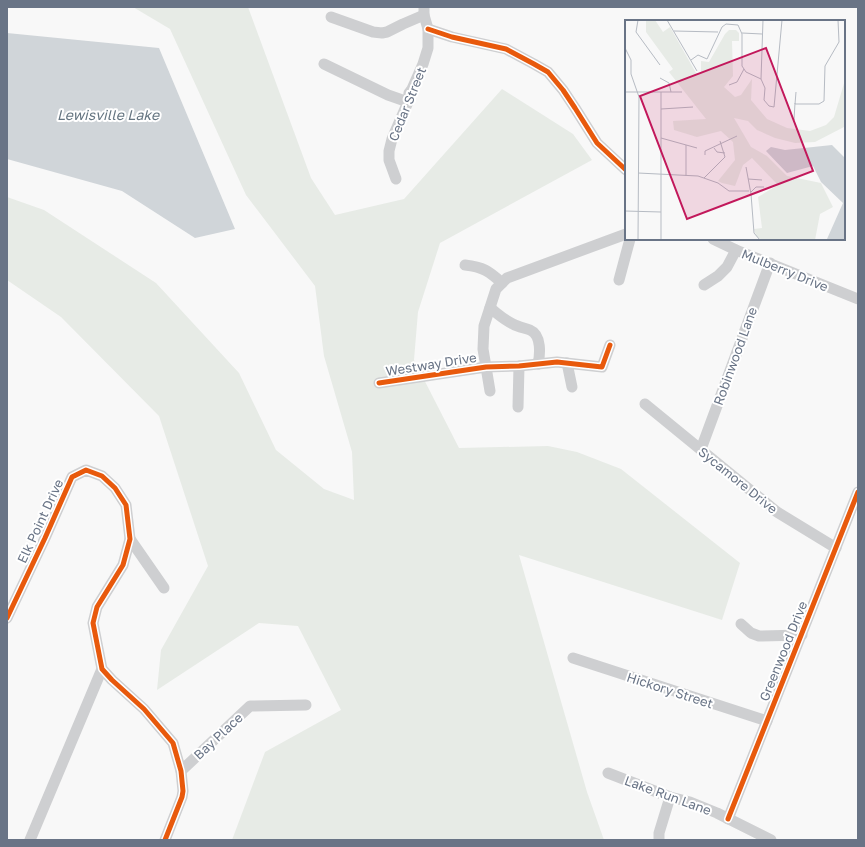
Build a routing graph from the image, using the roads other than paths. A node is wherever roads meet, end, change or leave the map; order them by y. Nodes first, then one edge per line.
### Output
1 (424, 11) edge
2 (331, 17) dead end
3 (428, 29) junction
4 (324, 64) dead end
5 (408, 102) junction
6 (625, 169) edge
7 (396, 179) dead end
8 (625, 234) edge
9 (630, 240) edge
10 (715, 240) edge
11 (736, 250) junction
12 (770, 263) junction
13 (465, 265) dead end
14 (619, 280) dead end
15 (502, 283) junction
16 (704, 285) dead end
17 (858, 299) edge
18 (490, 308) junction
19 (610, 345) dead end
20 (567, 363) junction
21 (538, 364) junction
22 (519, 366) junction
23 (486, 367) junction
24 (379, 383) dead end
25 (572, 387) dead end
26 (490, 391) dead end
27 (645, 404) dead end
28 (518, 407) dead end
29 (701, 449) junction
30 (858, 492) edge
31 (130, 539) junction
32 (836, 548) junction
33 (164, 588) dead end
34 (7, 618) edge
35 (741, 624) dead end
36 (802, 635) junction
37 (573, 658) dead end
38 (102, 669) junction
39 (306, 705) dead end
40 (767, 721) junction
41 (181, 771) junction
42 (608, 773) dead end
43 (670, 797) junction
44 (728, 819) junction
45 (30, 840) edge
46 (165, 840) edge
47 (659, 840) edge
48 (771, 840) edge

1 - 2 street
1 - 3 street, Cedar Street
3 - 5 street, Cedar Street
3 - 6 street
4 - 5 street
5 - 7 street, Cedar Street
8 - 15 street
9 - 14 street
10 - 11 street, Mulberry Drive
11 - 12 street, Mulberry Drive
11 - 16 street
12 - 17 street, Mulberry Drive
12 - 29 street, Robinwood Lane
13 - 15 street
15 - 18 street, Westway Drive
18 - 21 street
18 - 23 street, Westway Drive
19 - 20 street
20 - 21 street
20 - 25 street
21 - 22 street
22 - 23 street
22 - 28 street
23 - 24 street, Westway Drive
23 - 26 street
27 - 29 street, Sycamore Drive
29 - 32 street, Sycamore Drive
30 - 32 street, Greenwood Drive
31 - 33 street
31 - 34 street, Elk Point Drive
31 - 38 street
32 - 36 street, Greenwood Drive
35 - 36 street
36 - 40 street, Greenwood Drive
37 - 40 street, Hickory Street
38 - 41 street
38 - 45 street
39 - 41 street, Bay Place
40 - 44 street, Greenwood Drive
41 - 46 street
42 - 43 street, Lake Run Lane
43 - 44 street, Lake Run Lane
43 - 47 street
44 - 48 street, Lake Run Lane

